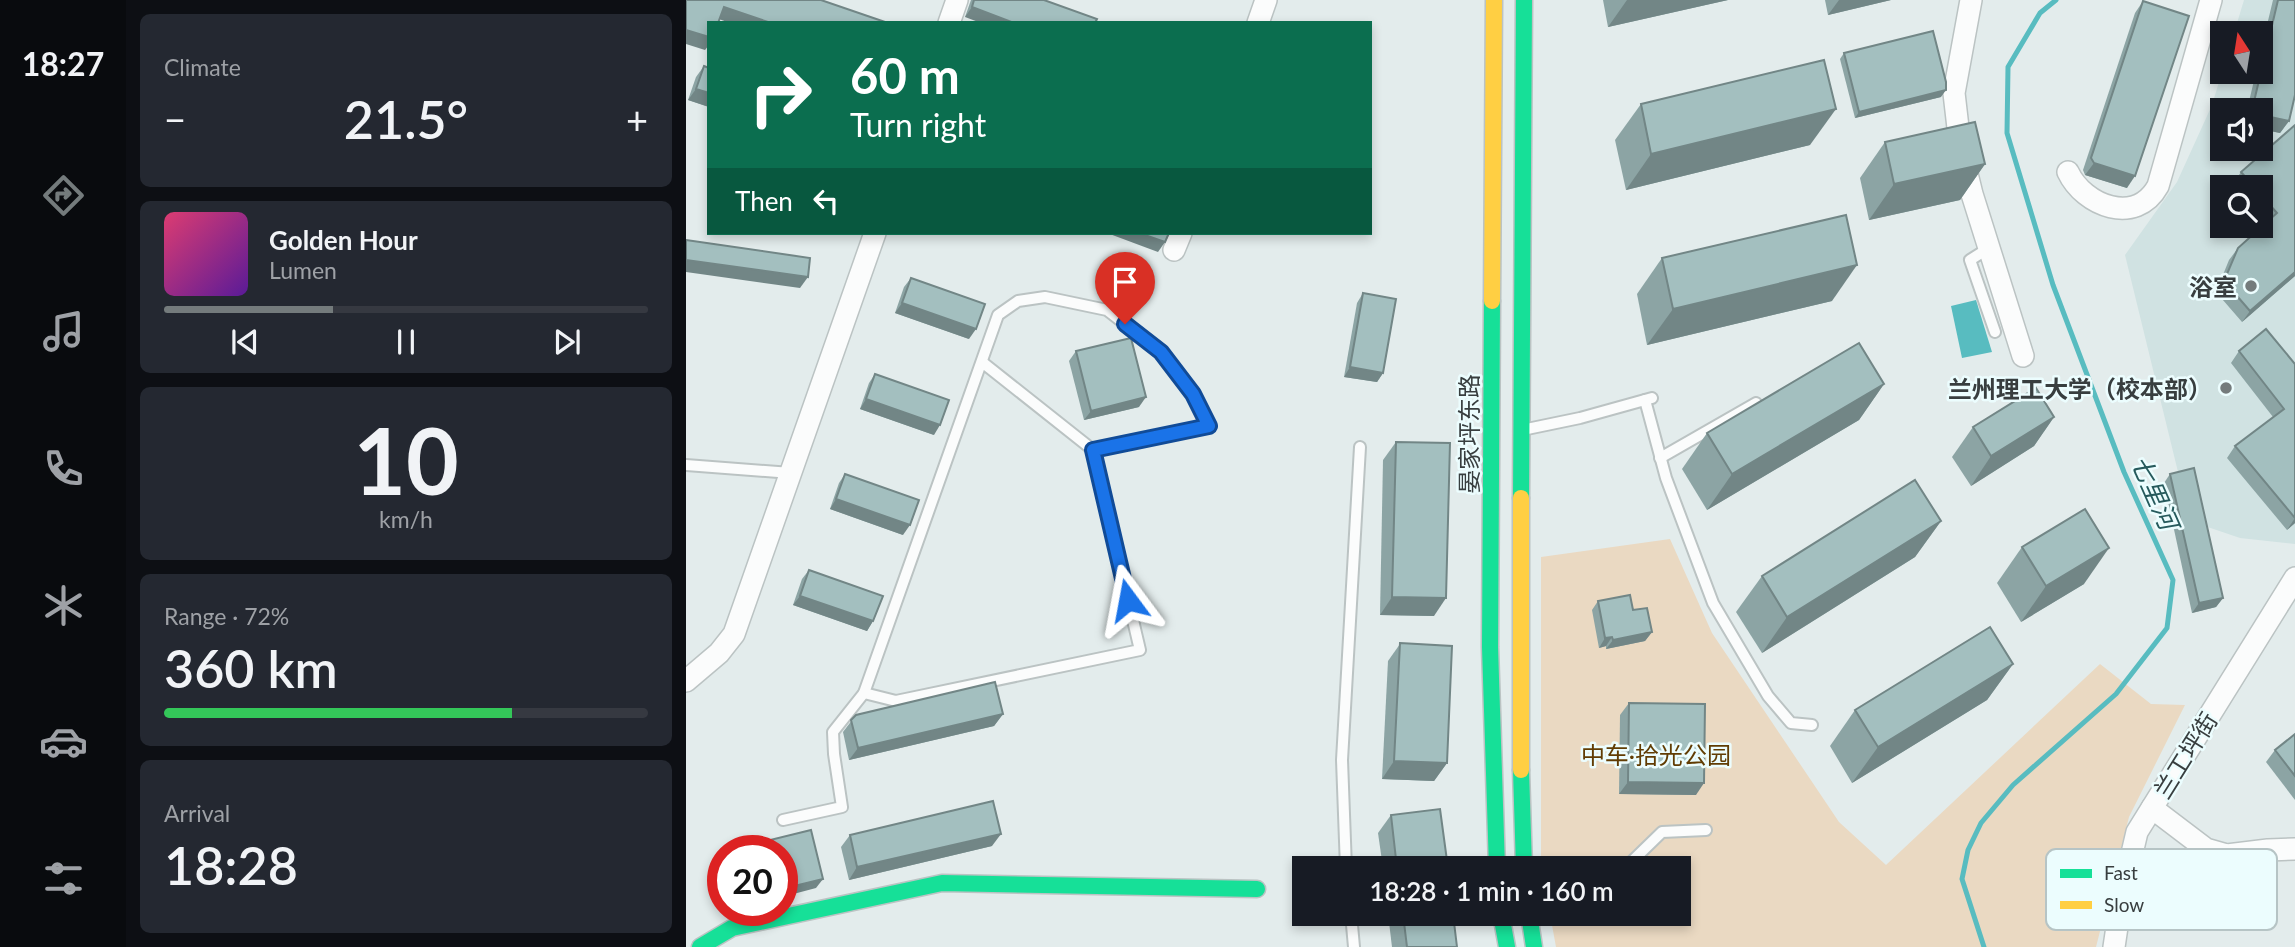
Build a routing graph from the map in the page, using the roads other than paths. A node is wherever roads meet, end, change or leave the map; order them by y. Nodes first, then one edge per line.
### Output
1 (957, 0) edge
2 (1266, 0) edge
3 (1494, 0) edge
4 (1524, 0) edge
5 (1971, 0) edge
6 (2211, 0) edge
7 (950, 21) edge
8 (1259, 21) edge
9 (2068, 172) dead end
10 (874, 235) edge
11 (1989, 248) junction
12 (1995, 332) dead end
13 (2024, 356) dead end
14 (982, 362) junction
15 (1756, 403) edge
16 (1521, 431) junction
17 (1360, 447) dead end
18 (1093, 450) junction
19 (1660, 458) junction
20 (686, 465) edge
21 (791, 473) junction
22 (2293, 585) edge
23 (686, 681) edge
24 (864, 694) junction
25 (1812, 725) dead end
26 (2152, 808) junction
27 (783, 820) dead end
28 (1706, 830) dead end
29 (2133, 849) edge
30 (2206, 849) edge
31 (2277, 849) edge
32 (2295, 849) edge
33 (1346, 856) edge
34 (1496, 856) edge
35 (1524, 856) edge
36 (1637, 856) edge
37 (1257, 889) dead end
38 (1352, 926) edge
39 (1503, 926) edge
40 (1531, 926) edge
41 (699, 947) edge
42 (1354, 947) edge
43 (1507, 947) edge
44 (1534, 947) edge

1 - 7 street
2 - 8 street
3 - 34 main road, 晏家坪东路
4 - 16 main road
5 - 11 street
6 - 9 street
10 - 21 street
11 - 12 lane
11 - 13 street
14 - 18 lane
14 - 18 lane
14 - 24 lane
15 - 19 lane
16 - 19 lane
16 - 35 main road
17 - 33 lane
18 - 24 lane
19 - 25 lane
20 - 21 lane
21 - 23 street
22 - 26 street, 兰工坪街
24 - 27 lane
26 - 29 street, 兰工坪街
26 - 30 street
28 - 36 lane
31 - 32 street
37 - 41 main road
38 - 42 lane
39 - 43 main road
40 - 44 main road

